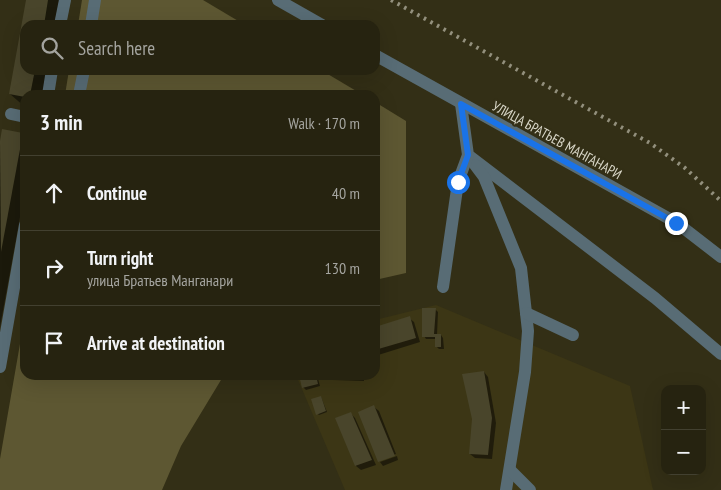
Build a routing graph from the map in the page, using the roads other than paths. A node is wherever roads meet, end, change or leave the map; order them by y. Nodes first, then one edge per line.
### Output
1 (65, 0) edge
2 (95, 0) edge
3 (278, 0) edge
4 (61, 20) edge
5 (92, 20) edge
6 (313, 20) edge
7 (380, 58) edge
8 (51, 75) edge
9 (83, 75) edge
10 (49, 90) edge
11 (81, 90) edge
12 (461, 104) junction
13 (11, 114) dead end
14 (20, 116) edge
15 (468, 155) junction
16 (20, 253) edge
17 (721, 257) edge
18 (443, 287) dead end
19 (526, 313) junction
20 (573, 335) dead end
21 (721, 354) edge
22 (0, 366) edge
23 (510, 470) junction
24 (506, 490) edge
25 (530, 490) edge

1 - 4 street
2 - 5 street
3 - 6 street
7 - 12 street, УЛИЦА БРАТЬЕВ МАНГАНАРИ
8 - 10 street
9 - 11 street
12 - 15 street
12 - 17 street, УЛИЦА БРАТЬЕВ МАНГАНАРИ
13 - 14 street
15 - 18 street
15 - 19 street
15 - 21 street
16 - 22 street
19 - 20 street
19 - 23 street
23 - 24 street
23 - 25 street

